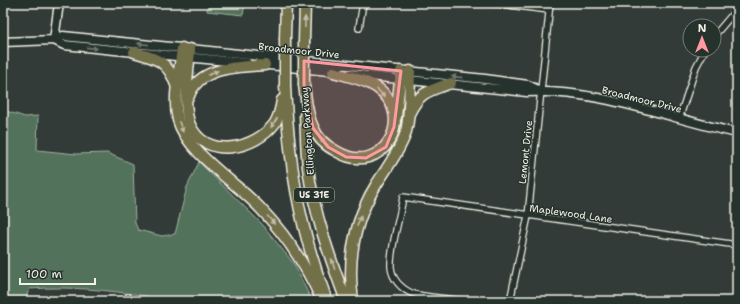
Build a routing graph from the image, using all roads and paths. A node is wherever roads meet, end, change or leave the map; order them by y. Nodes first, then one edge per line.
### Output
1 (58, 3) edge
2 (286, 3) edge
3 (305, 3) edge
4 (364, 3) edge
5 (492, 3) edge
6 (550, 3) edge
7 (737, 9) edge
8 (549, 10) junction
9 (722, 27) edge
10 (359, 28) dead end
11 (54, 40) junction
12 (3, 42) edge
13 (134, 52) junction
14 (186, 53) junction
15 (701, 58) edge
16 (264, 65) junction
17 (333, 72) junction
18 (405, 75) junction
19 (451, 83) junction
20 (304, 85) junction
21 (284, 86) junction
22 (177, 89) junction
23 (541, 91) junction
24 (188, 100) junction
25 (408, 118) junction
26 (679, 118) junction
27 (394, 127) junction
28 (737, 133) edge
29 (528, 216) junction
30 (737, 245) edge
31 (453, 300) edge
32 (322, 301) edge
33 (328, 301) edge
34 (346, 301) edge
35 (353, 301) edge
36 (463, 301) edge
37 (510, 301) edge

1 - 11 main road
2 - 21 highway, Ellington Parkway / US 31E, bridge
20 -> 3 highway, Ellington Parkway / US 31E, bridge
4 - 10 street
5 - 8 street
6 - 8 street, Lemont Drive
7 - 9 street
8 - 23 street, Lemont Drive
11 - 12 main road, Broadmoor Drive
11 -> 13 main road, Broadmoor Drive
14 -> 11 main road, Broadmoor Drive
13 - 14 main road, Broadmoor Drive
13 - 22 highway
14 - 16 main road, Broadmoor Drive
14 - 18 main road, Broadmoor Drive
14 - 22 highway
14 - 24 highway
15 - 26 street
16 - 17 main road, Broadmoor Drive
24 -> 16 highway
17 - 18 main road, Broadmoor Drive
17 -> 27 highway
18 - 19 main road, Broadmoor Drive
23 -> 18 main road, Broadmoor Drive
18 - 25 highway
18 - 27 highway
19 - 23 main road, Broadmoor Drive
19 - 25 highway
27 -> 20 highway
34 -> 20 highway, Ellington Parkway / US 31E
21 -> 24 highway
21 - 33 highway, Ellington Parkway / US 31E
22 -> 32 highway
23 - 26 main road, Broadmoor Drive
23 - 29 street, Lemont Drive
35 -> 25 highway
26 - 28 main road, Broadmoor Drive
29 - 30 street, Maplewood Lane
29 - 31 street, Maplewood Lane
29 - 37 street, Lemont Drive
31 - 36 street

